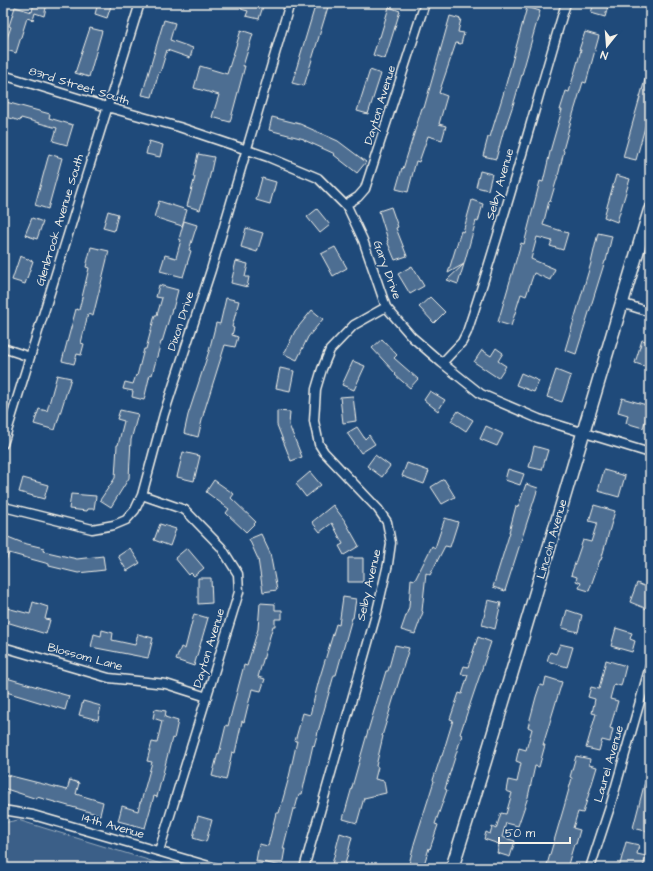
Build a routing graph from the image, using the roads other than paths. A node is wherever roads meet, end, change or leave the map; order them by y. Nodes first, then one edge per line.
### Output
1 (140, 3) edge
2 (290, 3) edge
3 (424, 3) edge
4 (566, 3) edge
5 (3, 75) edge
6 (107, 107) junction
7 (148, 118) joint
8 (247, 150) junction
9 (345, 205) junction
10 (650, 210) edge
11 (621, 303) junction
12 (386, 307) junction
13 (650, 312) edge
14 (3, 348) edge
15 (30, 357) junction
16 (442, 363) junction
17 (584, 434) junction
18 (3, 444) edge
19 (650, 453) edge
20 (142, 495) junction
21 (3, 504) edge
22 (3, 647) edge
23 (650, 666) edge
24 (207, 697) junction
25 (3, 810) edge
26 (159, 851) junction
27 (216, 868) edge
28 (304, 868) edge
29 (452, 868) edge
30 (590, 868) edge

1 - 6 street, Glenbrook Avenue South
2 - 8 street, Dixon Drive
3 - 9 street, Dayton Avenue
4 - 16 street, Selby Avenue
5 - 6 street, 83rd Street South
6 - 7 street, 83rd Street South
6 - 15 street, Glenbrook Avenue South
7 - 8 street, Gary Drive
8 - 9 street, Gary Drive
8 - 20 street, Dixon Drive
9 - 12 street, Gary Drive
10 - 11 street, Lincoln Avenue
11 - 13 street
11 - 17 street, Lincoln Avenue
12 - 16 street, Gary Drive
12 - 28 street, Selby Avenue
14 - 15 street
15 - 18 street, Glenbrook Avenue South
16 - 17 street, Gary Drive
17 - 19 street, Gary Drive
17 - 29 street, Lincoln Avenue
20 - 21 street, Dixon Drive
20 - 24 street, Dayton Avenue
22 - 24 street, Blossom Lane
23 - 30 street, Laurel Avenue
24 - 26 street, Dayton Avenue
25 - 26 street, 14th Avenue
26 - 27 street, 14th Avenue

